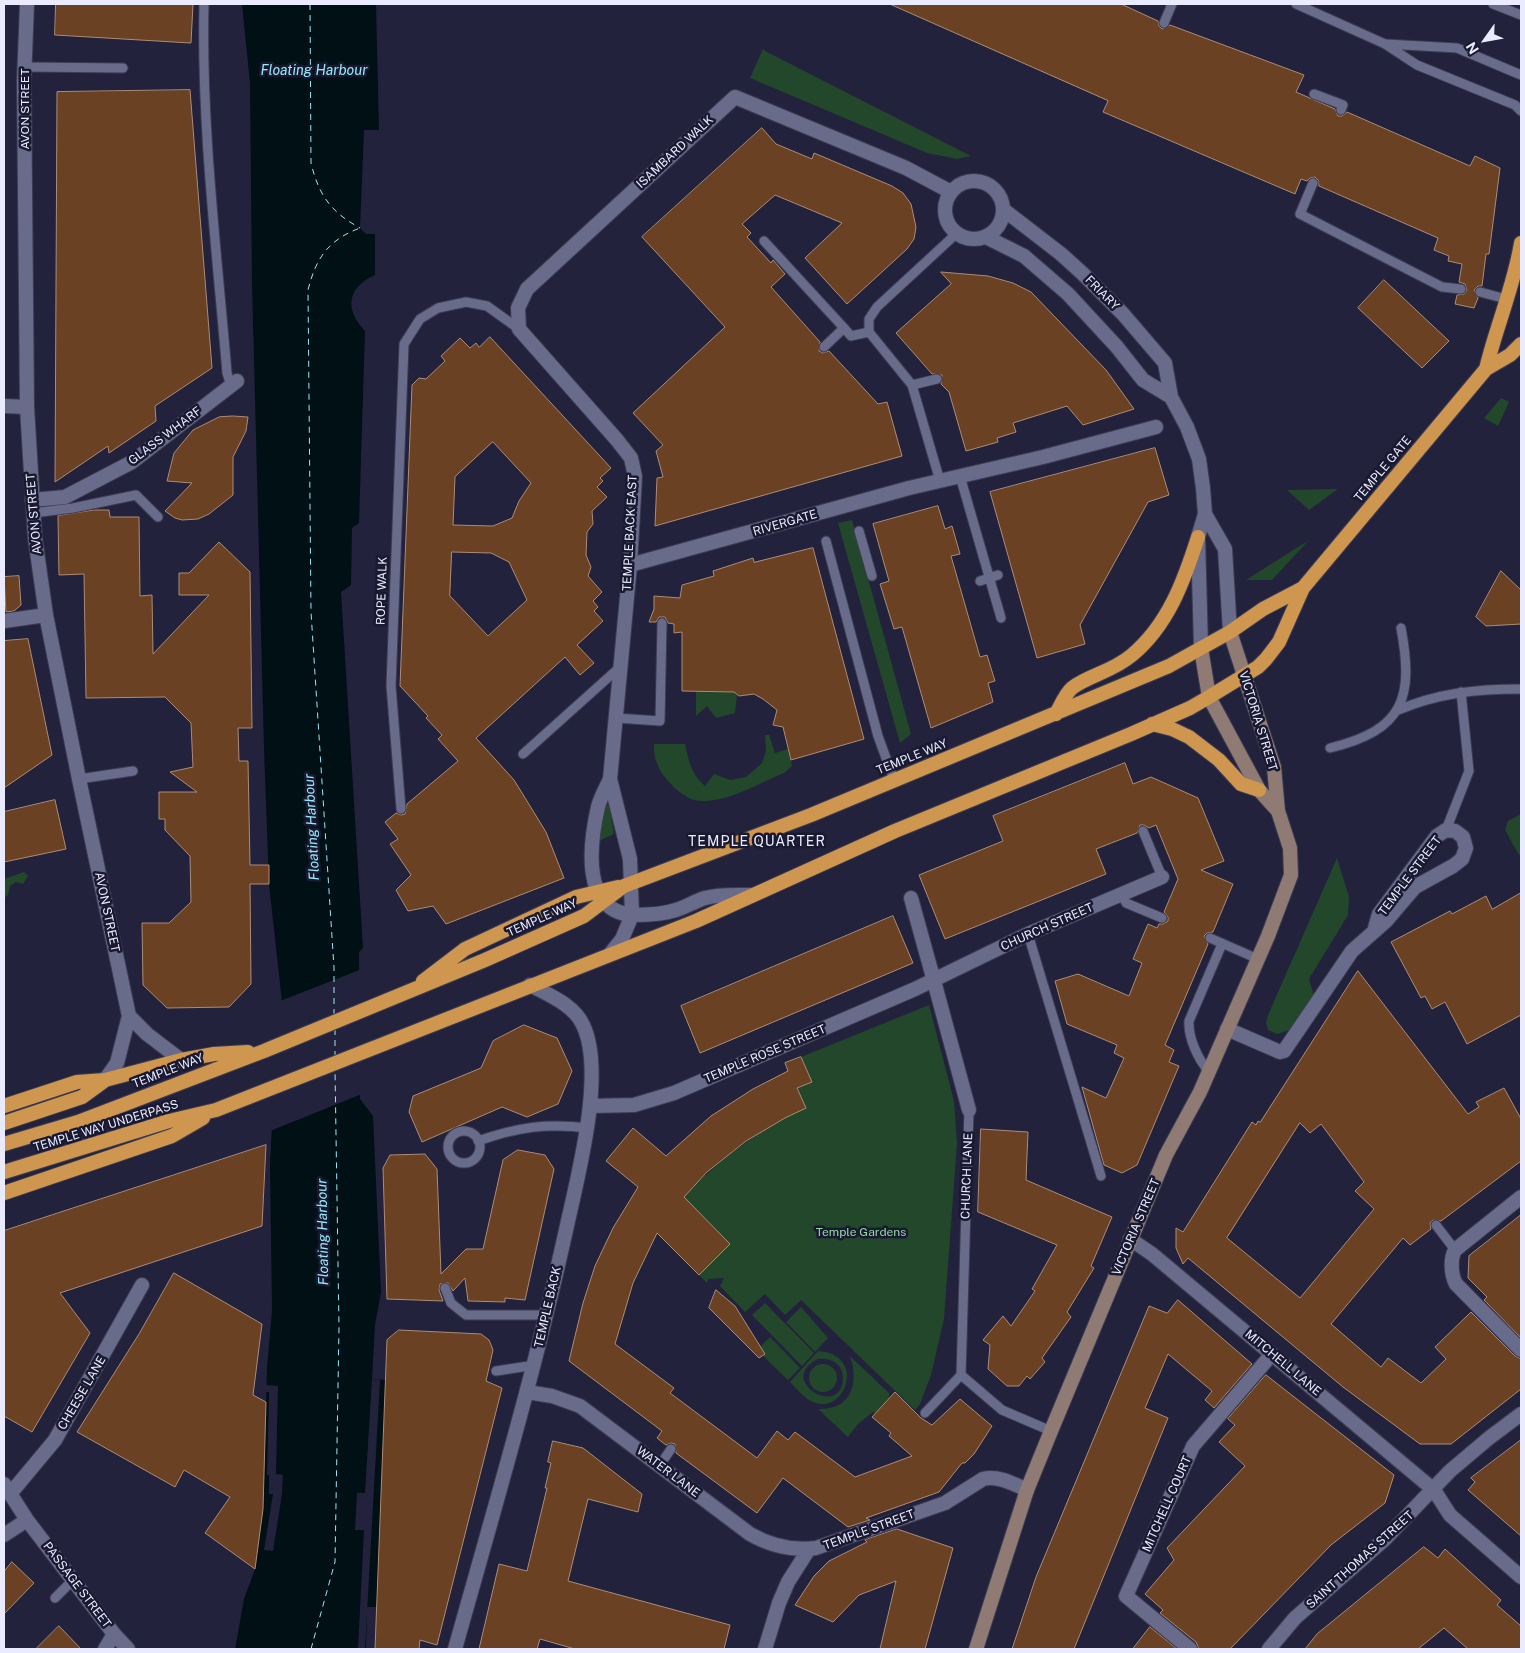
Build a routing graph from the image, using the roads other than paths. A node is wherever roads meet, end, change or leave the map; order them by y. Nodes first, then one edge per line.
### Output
1 (27, 4) edge
2 (204, 4) edge
3 (1172, 4) edge
4 (1296, 4) edge
5 (1493, 4) edge
6 (1521, 14) edge
7 (1164, 23) dead end
8 (1385, 44) junction
9 (25, 67) junction
10 (123, 68) dead end
11 (1521, 75) edge
12 (1314, 94) dead end
13 (1341, 110) dead end
14 (1521, 111) edge
15 (1313, 184) dead end
16 (951, 192) junction
17 (1004, 210) junction
18 (956, 234) junction
19 (986, 238) junction
20 (764, 241) dead end
21 (1521, 243) edge
22 (1461, 289) dead end
23 (1480, 292) dead end
24 (1506, 298) junction
25 (844, 328) junction
26 (519, 329) junction
27 (870, 332) junction
28 (1521, 344) edge
29 (824, 346) dead end
30 (1486, 369) junction
31 (937, 379) dead end
32 (234, 383) joint
33 (912, 385) junction
34 (1172, 397) junction
35 (4, 406) edge
36 (27, 407) junction
37 (1156, 427) dead end
38 (960, 476) junction
39 (940, 481) junction
40 (32, 507) junction
41 (1205, 514) junction
42 (158, 517) dead end
43 (859, 531) dead end
44 (1198, 537) junction
45 (826, 540) dead end
46 (630, 565) junction
47 (872, 576) dead end
48 (994, 576) junction
49 (980, 580) dead end
50 (1303, 588) junction
51 (46, 615) junction
52 (1001, 618) dead end
53 (4, 621) edge
54 (662, 623) dead end
55 (1401, 628) dead end
56 (1230, 632) junction
57 (1201, 648) junction
58 (620, 666) junction
59 (1244, 676) junction
60 (1521, 690) edge
61 (1461, 692) junction
62 (1208, 697) junction
63 (1396, 711) junction
64 (1056, 714) junction
65 (616, 718) junction
66 (1152, 724) junction
67 (1330, 748) dead end
68 (523, 754) dead end
69 (133, 771) dead end
70 (79, 779) junction
71 (610, 779) junction
72 (894, 780) junction
73 (1259, 790) junction
74 (401, 809) dead end
75 (1278, 811) junction
76 (1446, 830) junction
77 (1143, 831) dead end
78 (1162, 877) joint
79 (628, 884) junction
80 (1122, 894) junction
81 (750, 895) junction
82 (602, 896) junction
83 (911, 898) dead end
84 (632, 915) junction
85 (1162, 918) dead end
86 (1375, 928) junction
87 (1028, 934) junction
88 (1210, 938) dead end
89 (1222, 944) junction
90 (610, 954) junction
91 (1258, 959) junction
92 (934, 981) junction
93 (530, 985) junction
94 (406, 994) junction
95 (129, 1016) junction
96 (1226, 1029) junction
97 (264, 1051) junction
98 (181, 1060) junction
99 (1209, 1072) junction
100 (105, 1080) junction
101 (4, 1106) edge
102 (590, 1106) junction
103 (216, 1110) junction
104 (969, 1110) joint
105 (4, 1122) edge
106 (78, 1122) joint
107 (588, 1128) junction
108 (478, 1141) dead end
109 (4, 1144) edge
110 (4, 1172) edge
111 (1101, 1176) dead end
112 (4, 1192) edge
113 (1521, 1197) edge
114 (1436, 1225) dead end
115 (1130, 1239) junction
116 (1455, 1250) junction
117 (142, 1285) dead end
118 (445, 1288) dead end
119 (547, 1315) junction
120 (1521, 1350) edge
121 (1272, 1354) junction
122 (535, 1365) junction
123 (496, 1371) dead end
124 (961, 1375) junction
125 (527, 1392) junction
126 (925, 1414) dead end
127 (1521, 1414) edge
128 (1051, 1430) junction
129 (671, 1449) dead end
130 (660, 1465) junction
131 (7, 1489) edge
132 (1028, 1490) junction
133 (1434, 1490) junction
134 (27, 1520) junction
135 (4, 1535) edge
136 (809, 1549) junction
137 (1521, 1577) edge
138 (73, 1580) junction
139 (55, 1598) dead end
140 (114, 1634) junction
141 (105, 1649) edge
142 (128, 1649) edge
143 (455, 1649) edge
144 (765, 1649) edge
145 (976, 1649) edge
146 (1190, 1649) edge
147 (1268, 1649) edge

1 - 9 street, AVON STREET
2 - 32 lane
3 - 7 lane
4 - 8 lane
5 - 6 lane
8 - 11 lane
8 - 14 lane
9 - 10 lane
9 - 36 street, AVON STREET
12 - 13 lane
15 - 22 lane
16 - 17 street, FRIARY
16 - 18 street
16 - 26 street, ISAMBARD WALK
17 - 19 street
17 - 34 street, FRIARY
18 - 19 street, FRIARY
18 - 27 lane
19 - 34 street, FRIARY
20 - 25 lane
21 - 24 highway, TEMPLE GATE
23 - 24 lane
24 - 30 highway, TEMPLE GATE
25 - 27 lane
25 - 29 lane
26 - 46 street, TEMPLE BACK EAST
26 - 74 lane, ROPE WALK
27 - 33 lane
28 - 30 highway, TEMPLE GATE
30 - 50 highway, TEMPLE GATE
31 - 33 lane
32 - 40 street, GLASS WHARF
33 - 39 lane
34 - 41 street, FRIARY
35 - 36 street
36 - 40 street, AVON STREET
37 - 38 street, RIVERGATE
38 - 39 street, RIVERGATE
38 - 48 lane
39 - 46 street, RIVERGATE
40 - 42 lane
40 - 51 street, AVON STREET
41 - 44 street, FRIARY
41 - 56 street, FRIARY
43 - 47 lane
44 - 57 street, FRIARY
44 - 64 highway
45 - 72 lane
46 - 58 street, TEMPLE BACK EAST
48 - 49 lane
48 - 52 lane
50 - 56 highway, TEMPLE GATE
50 - 59 highway, TEMPLE GATE
51 - 53 street
51 - 70 street, AVON STREET
54 - 65 lane
55 - 63 lane
56 - 57 highway, TEMPLE WAY
56 - 59 main road, VICTORIA STREET
57 - 62 main road, VICTORIA STREET
57 - 64 highway, TEMPLE WAY
58 - 65 street, TEMPLE BACK EAST
58 - 68 lane
59 - 62 highway
59 - 75 main road, VICTORIA STREET
60 - 61 lane
61 - 63 lane
61 - 76 lane
62 - 66 highway
62 - 73 main road, VICTORIA STREET
63 - 67 lane
64 - 72 highway, TEMPLE WAY
65 - 71 street, TEMPLE BACK EAST
66 - 73 highway
66 - 81 highway
69 - 70 lane
70 - 95 street, AVON STREET
71 - 79 street, TEMPLE BACK EAST
71 - 82 street, TEMPLE BACK EAST
72 - 79 highway, TEMPLE WAY
73 - 75 main road, VICTORIA STREET
75 - 91 main road, VICTORIA STREET
76 - 86 street, TEMPLE STREET
76 - 86 street, TEMPLE STREET
77 - 78 lane
78 - 80 street, CHURCH STREET
79 - 82 highway, TEMPLE WAY
79 - 84 street, TEMPLE BACK EAST
80 - 85 lane
80 - 87 street, CHURCH STREET
81 - 84 street
81 - 90 highway
82 - 84 street
82 - 94 highway, TEMPLE WAY
82 - 94 highway
83 - 92 street, CHURCH LANE
84 - 90 street
86 - 96 street, TEMPLE STREET
87 - 92 street, CHURCH STREET
87 - 111 lane
88 - 89 lane
89 - 91 lane
89 - 99 lane
90 - 93 highway
91 - 96 main road, VICTORIA STREET
92 - 102 street, TEMPLE ROSE STREET
92 - 104 street, CHURCH LANE
93 - 102 street, TEMPLE BACK
93 - 103 highway
94 - 97 highway, TEMPLE WAY
95 - 98 street
95 - 100 street, AVON STREET
96 - 99 main road, VICTORIA STREET
97 - 98 highway
97 - 106 highway, TEMPLE WAY
98 - 100 highway
99 - 115 main road, VICTORIA STREET
100 - 101 highway
100 - 105 highway
102 - 107 street, TEMPLE BACK
103 - 110 highway, TEMPLE WAY UNDERPASS
103 - 112 highway
104 - 124 lane, CHURCH LANE
106 - 109 highway, TEMPLE WAY UNDERPASS
107 - 108 lane
107 - 119 street, TEMPLE BACK
113 - 116 street
114 - 116 lane
115 - 121 street, MITCHELL LANE
115 - 128 main road, VICTORIA STREET
116 - 120 street
117 - 131 street, CHEESE LANE
118 - 119 lane
119 - 122 street, TEMPLE BACK
121 - 133 street, MITCHELL LANE
121 - 146 street, MITCHELL COURT
122 - 123 lane
122 - 125 street, TEMPLE BACK
124 - 126 lane
124 - 128 lane
125 - 130 street, WATER LANE
125 - 143 street, TEMPLE BACK
127 - 133 street, SAINT THOMAS STREET
128 - 132 main road, VICTORIA STREET
129 - 130 lane
130 - 136 street, WATER LANE
131 - 134 street, PASSAGE STREET
132 - 136 street, TEMPLE STREET
132 - 145 main road, VICTORIA STREET
133 - 137 street, MITCHELL LANE
133 - 147 street, SAINT THOMAS STREET
134 - 135 street
134 - 138 street, PASSAGE STREET
136 - 144 street, TEMPLE STREET
138 - 139 lane
138 - 140 street, PASSAGE STREET
140 - 141 street
140 - 142 street, PASSAGE STREET

